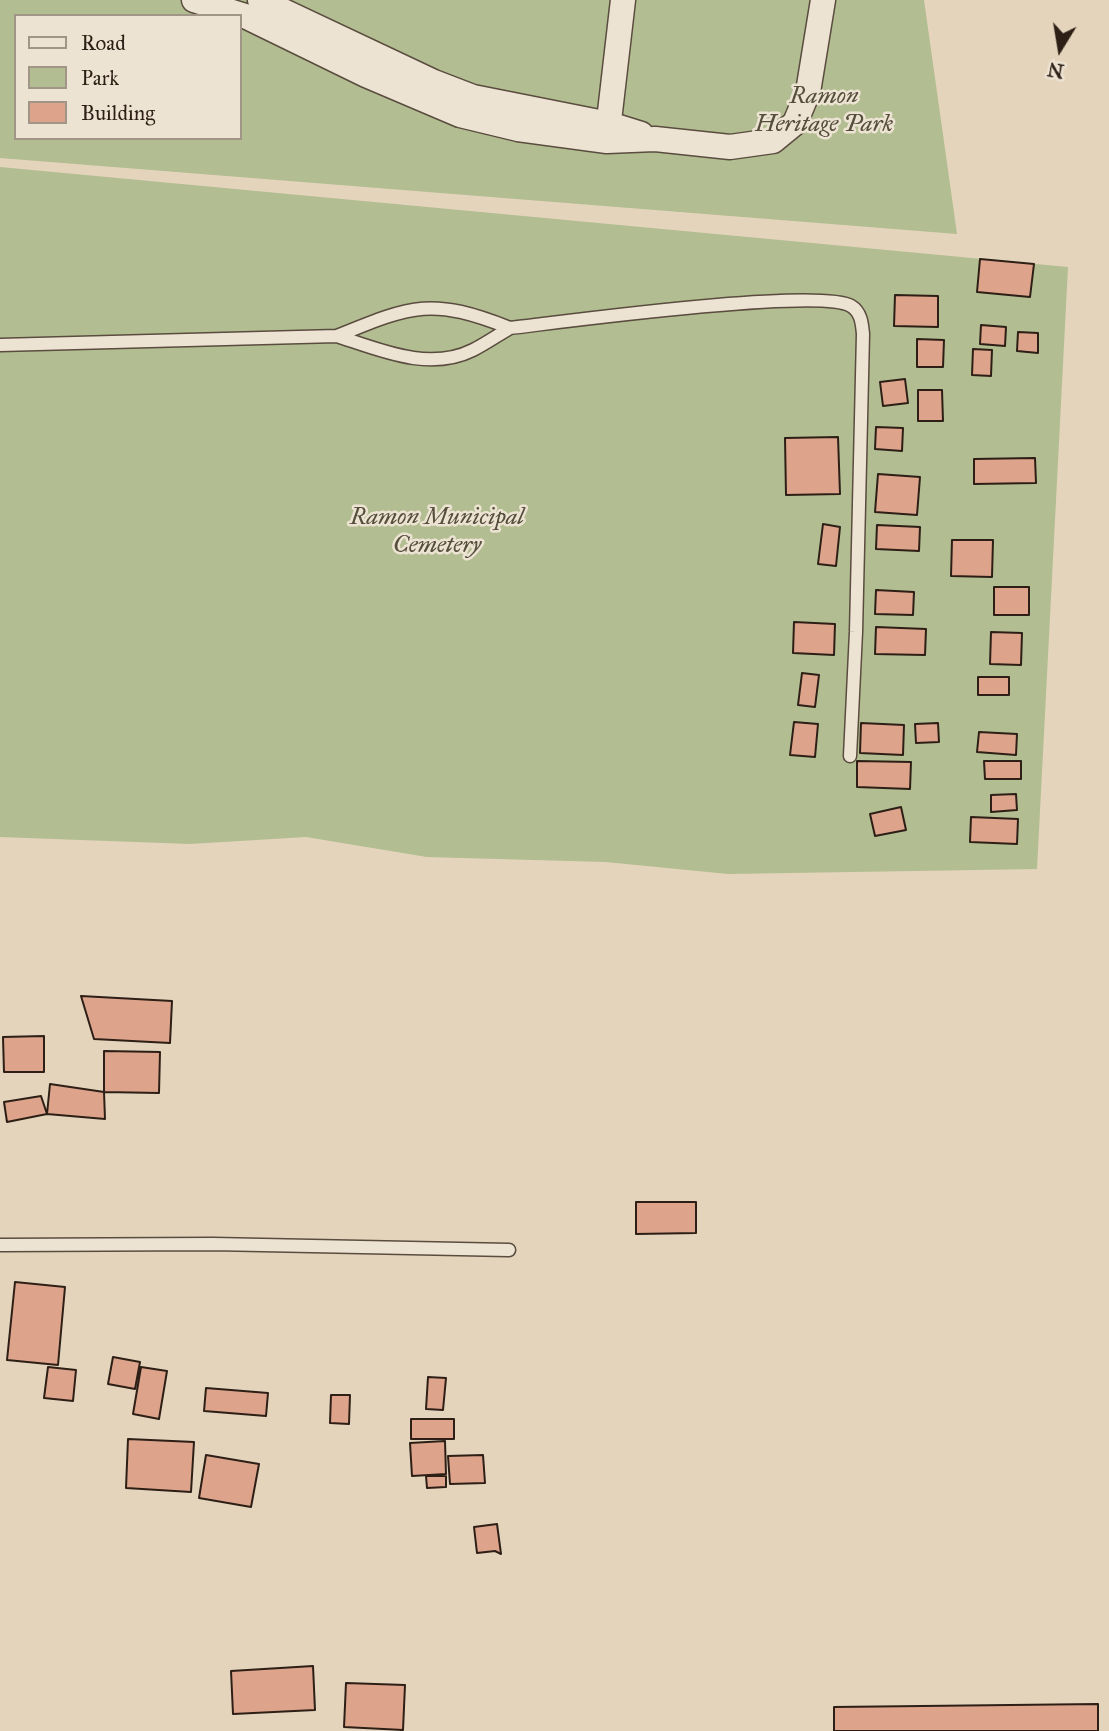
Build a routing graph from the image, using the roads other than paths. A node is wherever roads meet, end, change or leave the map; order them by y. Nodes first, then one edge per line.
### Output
1 (194, 0) edge
2 (260, 0) edge
3 (623, 0) edge
4 (823, 0) edge
5 (239, 14) edge
6 (242, 15) edge
7 (608, 132) junction
8 (510, 328) junction
9 (337, 336) junction
10 (0, 345) edge
11 (850, 756) dead end
12 (0, 1245) edge
13 (509, 1250) dead end

1 - 5 street
2 - 7 street
3 - 7 street
4 - 7 street
6 - 7 street
8 - 9 lane
8 - 9 lane
8 - 11 lane
9 - 10 lane
12 - 13 lane

